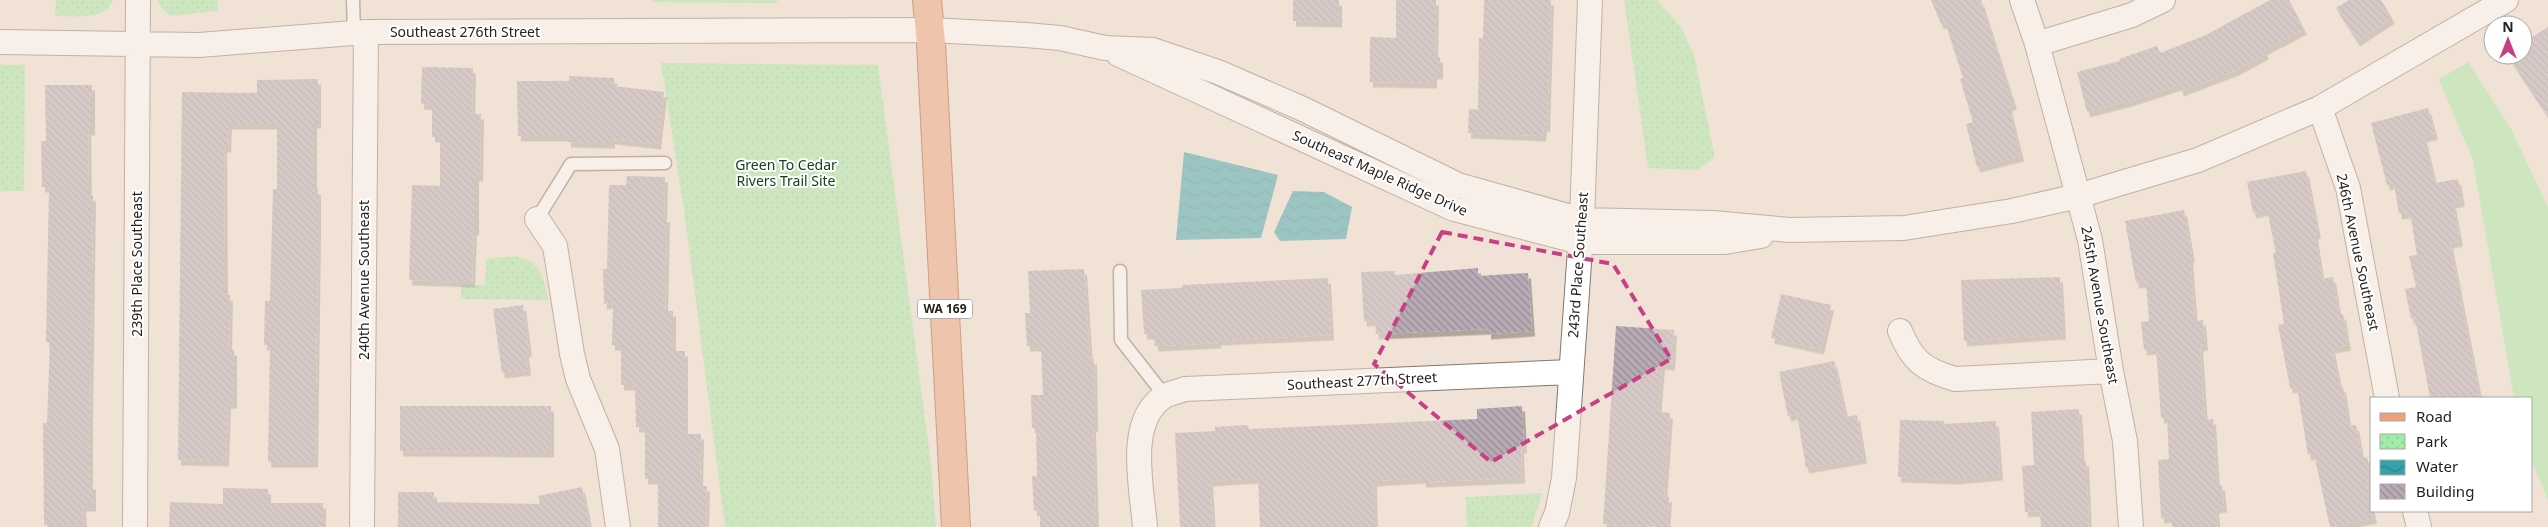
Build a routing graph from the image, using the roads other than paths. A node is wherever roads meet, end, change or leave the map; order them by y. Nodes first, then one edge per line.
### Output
1 (138, 0) edge
2 (353, 0) edge
3 (926, 0) edge
4 (1590, 0) edge
5 (2022, 0) edge
6 (2163, 0) edge
7 (2506, 0) edge
8 (930, 30) junction
9 (360, 33) junction
10 (0, 42) edge
11 (138, 44) junction
12 (2037, 44) junction
13 (2320, 108) junction
14 (665, 163) dead end
15 (2078, 196) junction
16 (537, 219) joint
17 (1581, 231) junction
18 (1120, 271) dead end
19 (1900, 331) dead end
20 (2111, 371) junction
21 (1570, 372) junction
22 (2387, 397) edge
23 (1160, 399) junction
24 (2415, 512) edge
25 (135, 527) edge
26 (362, 527) edge
27 (618, 527) edge
28 (956, 527) edge
29 (1145, 527) edge
30 (1551, 527) edge
31 (2131, 527) edge
32 (2419, 527) edge

1 - 11 street, 239th Place Southeast
2 - 9 lane
3 - 8 main road, WA 169
4 - 17 street, 243rd Place Southeast
5 - 12 street, 245th Avenue Southeast
6 - 12 street
7 - 13 street, Southeast Maple Ridge Drive
8 - 9 street, Southeast 276th Street
8 - 17 street, Southeast Maple Ridge Drive
8 - 28 main road, WA 169
9 - 11 street, Southeast 276th Street
9 - 26 street, 240th Avenue Southeast
10 - 11 street, Southeast 276th Street
11 - 25 street, 239th Place Southeast
12 - 15 street, 245th Avenue Southeast
13 - 15 street, Southeast Maple Ridge Drive
13 - 22 street, 246th Avenue Southeast
14 - 16 lane
15 - 17 street, Southeast Maple Ridge Drive
15 - 20 street, 245th Avenue Southeast
16 - 27 street
17 - 21 street, 243rd Place Southeast
18 - 23 lane
19 - 20 street
20 - 31 street, 245th Avenue Southeast
21 - 23 street, Southeast 277th Street
21 - 30 street, 243rd Place Southeast
23 - 29 street
24 - 32 street

